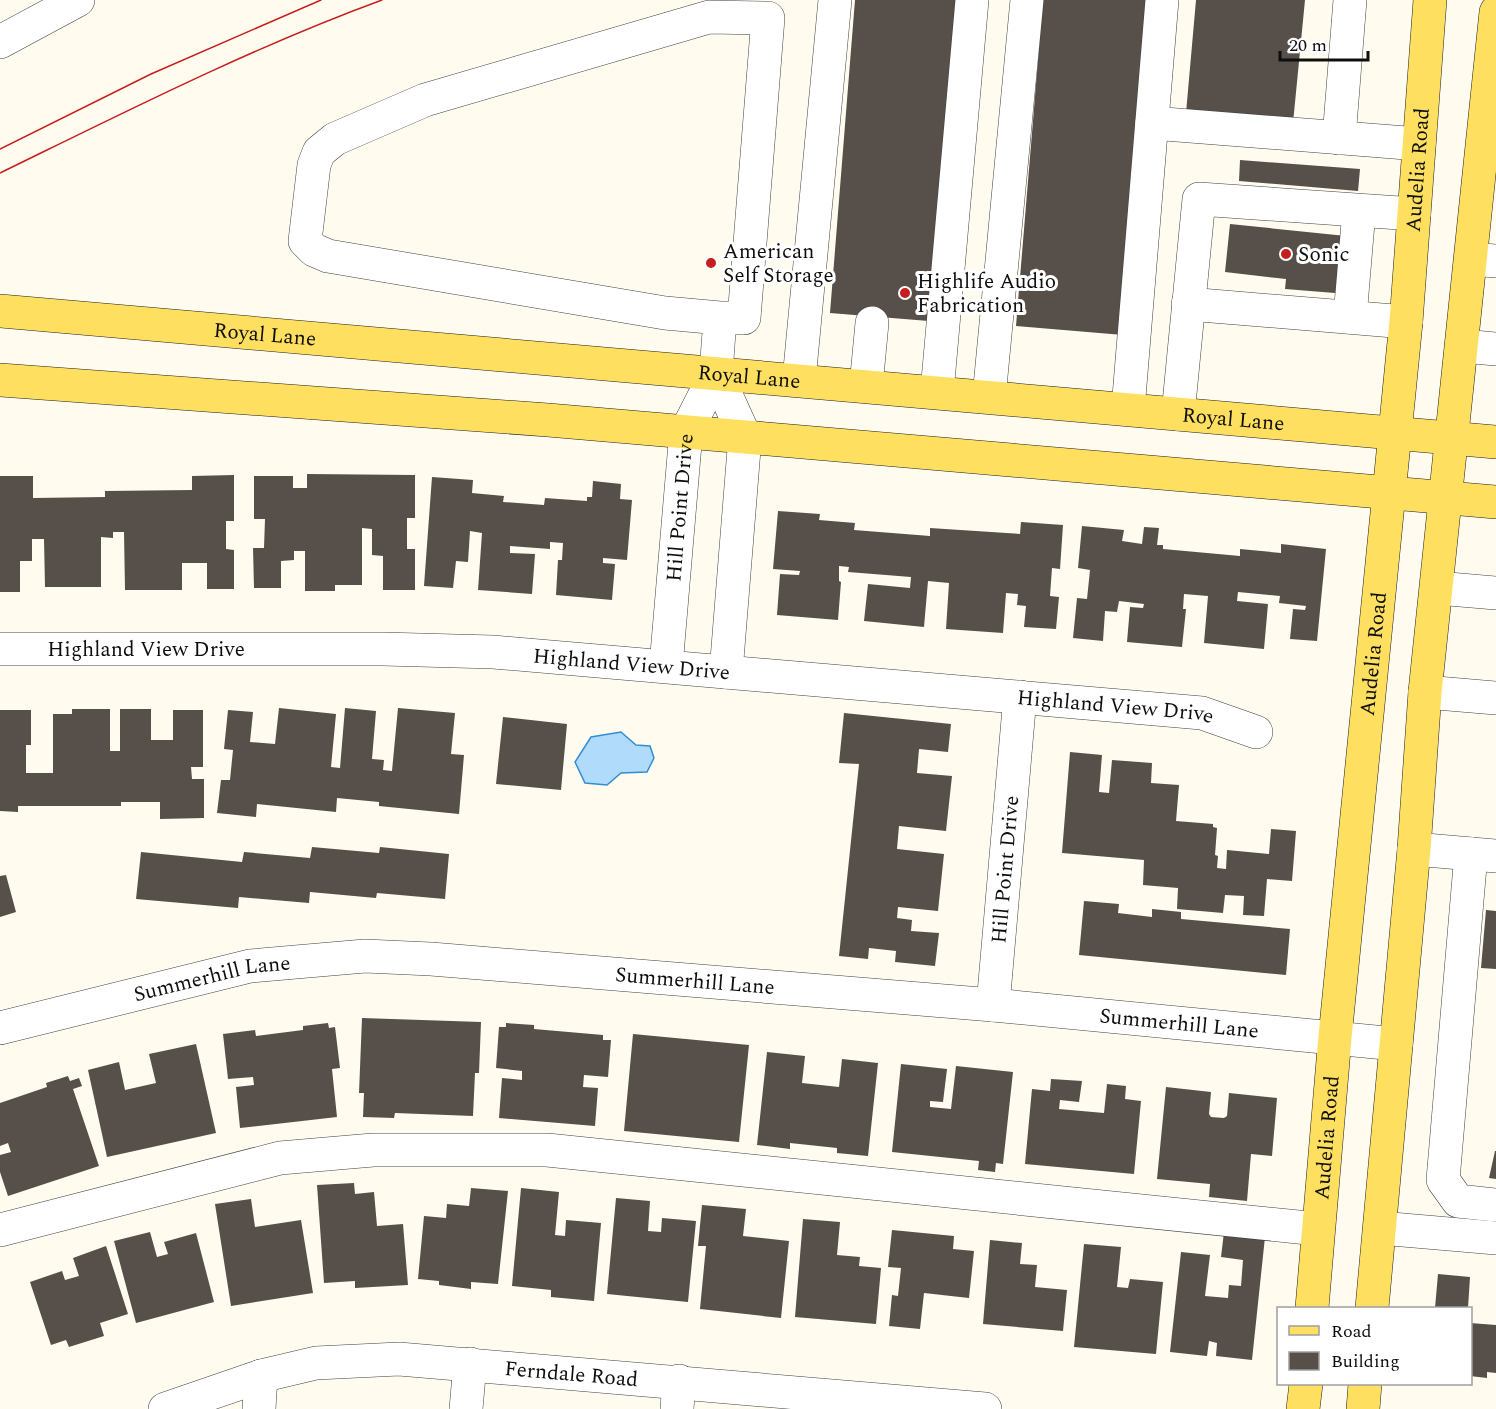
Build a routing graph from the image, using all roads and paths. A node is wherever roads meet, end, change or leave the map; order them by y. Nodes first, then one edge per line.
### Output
1 (835, 0) edge
2 (972, 0) edge
3 (1027, 0) edge
4 (1162, 0) edge
5 (1350, 0) edge
6 (1430, 0) edge
7 (61, 4) edge
8 (1496, 12) edge
9 (0, 42) edge
10 (1493, 82) edge
11 (1152, 123) junction
12 (1339, 138) junction
13 (1419, 144) junction
14 (1488, 173) edge
15 (1359, 211) junction
16 (1414, 214) junction
17 (1484, 260) edge
18 (1188, 304) junction
19 (0, 311) edge
20 (1350, 317) junction
21 (720, 318) junction
22 (1406, 322) junction
23 (872, 323) dead end
24 (1463, 346) junction
25 (1496, 349) edge
26 (716, 373) junction
27 (0, 380) edge
28 (799, 380) junction
29 (866, 386) junction
30 (937, 392) junction
31 (988, 397) junction
32 (1128, 409) junction
33 (1178, 414) junction
34 (686, 432) junction
35 (1395, 432) junction
36 (745, 437) junction
37 (1454, 438) junction
38 (1496, 442) edge
39 (1388, 492) junction
40 (1447, 497) junction
41 (1496, 502) edge
42 (1437, 588) junction
43 (1496, 592) edge
44 (0, 649) edge
45 (666, 666) junction
46 (726, 672) junction
47 (1425, 692) junction
48 (1020, 697) junction
49 (1496, 698) edge
50 (1256, 732) dead end
51 (1414, 849) junction
52 (1483, 855) edge
53 (993, 1005) junction
54 (0, 1028) edge
55 (1335, 1037) junction
56 (1395, 1044) junction
57 (1496, 1205) edge
58 (1380, 1228) junction
59 (1318, 1229) junction
60 (0, 1230) edge
61 (1496, 1238) edge
62 (1312, 1307) edge
63 (1372, 1307) edge
64 (470, 1364) junction
65 (261, 1376) junction
66 (1306, 1385) edge
67 (1365, 1385) edge
68 (678, 1395) edge
69 (885, 1405) edge
70 (165, 1409) edge
71 (259, 1409) edge
72 (466, 1409) edge
73 (985, 1409) edge
74 (1303, 1409) edge
75 (1363, 1409) edge

1 - 28 street
2 - 30 street
3 - 31 street
4 - 11 street
5 - 12 street
6 - 13 main road, Audelia Road
7 - 9 street
8 - 10 main road
10 - 14 main road
11 - 12 street
11 - 32 street
12 - 13 street
13 - 16 main road, Audelia Road
14 - 17 main road
15 - 16 street
15 - 18 street
15 - 20 street
16 - 22 main road, Audelia Road
17 - 24 main road
18 - 20 street
18 - 33 street
19 - 26 main road, Royal Lane
20 - 22 street
21 - 21 street
21 - 26 street
22 - 35 main road, Audelia Road
23 - 29 street
24 - 25 street
24 - 37 main road
26 - 28 main road, Royal Lane
26 - 34 street, Hill Point Drive
26 - 36 street
27 - 34 main road
28 - 29 main road, Royal Lane
29 - 30 main road, Royal Lane
30 - 31 main road, Royal Lane
31 - 32 main road, Royal Lane
32 - 33 main road, Royal Lane
33 - 35 main road, Royal Lane
34 - 36 main road
34 - 45 street, Hill Point Drive
35 - 37 main road, Royal Lane
35 - 39 main road, Audelia Road
36 - 39 main road
36 - 46 street
37 - 38 main road, Royal Lane
37 - 40 main road
39 - 40 main road
39 - 55 main road, Audelia Road
40 - 41 main road
40 - 42 main road
42 - 43 street
42 - 47 main road
44 - 45 street, Highland View Drive
45 - 46 street, Highland View Drive
46 - 48 street, Highland View Drive
47 - 49 street
47 - 51 main road
48 - 50 street, Highland View Drive
48 - 53 street, Hill Point Drive
51 - 52 street
51 - 56 main road
52 - 57 street
53 - 54 street, Summerhill Lane
53 - 55 street, Summerhill Lane
55 - 56 street, Summerhill Lane
55 - 59 main road, Audelia Road
56 - 58 main road
58 - 61 street
58 - 63 main road
59 - 60 street
59 - 62 main road, Audelia Road
64 - 65 street, Ferndale Road
64 - 68 street, Ferndale Road
64 - 72 street
65 - 70 street, Ferndale Road
65 - 71 street
66 - 74 main road
67 - 75 main road
68 - 69 street, Ferndale Road
69 - 73 street, Ferndale Road

